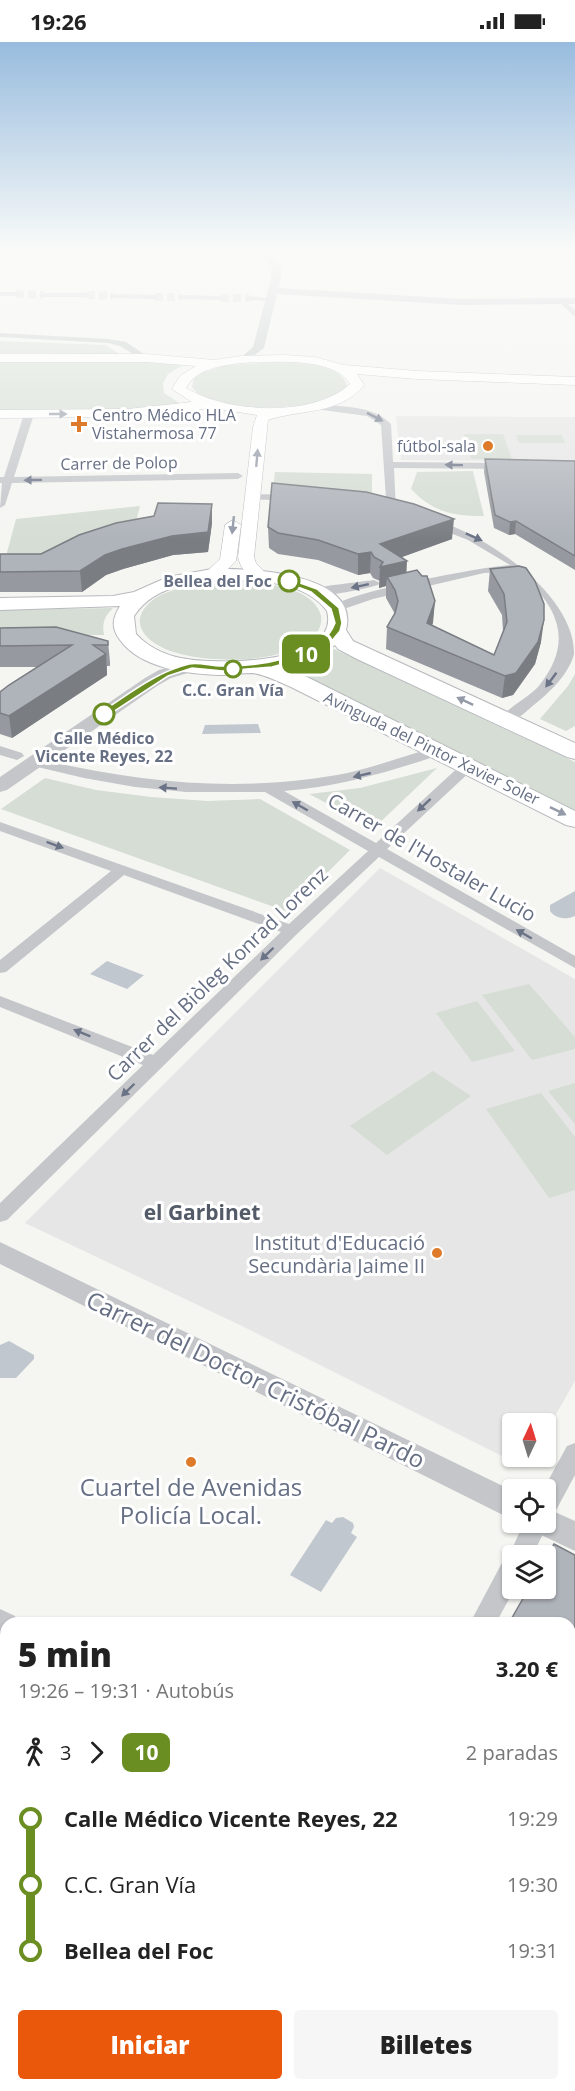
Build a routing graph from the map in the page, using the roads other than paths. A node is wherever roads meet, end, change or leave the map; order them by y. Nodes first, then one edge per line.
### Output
1 (258, 348) edge
2 (131, 349) edge
3 (259, 349) edge
4 (0, 358) edge
5 (146, 358) junction
6 (285, 359) junction
7 (244, 360) junction
8 (220, 363) junction
9 (343, 369) junction
10 (575, 381) edge
11 (401, 387) dead end
12 (575, 389) edge
13 (372, 390) dead end
14 (352, 394) junction
15 (208, 405) junction
16 (318, 407) junction
17 (233, 410) junction
18 (282, 411) junction
19 (0, 414) edge
20 (29, 414) junction
21 (243, 425) dead end
22 (240, 456) dead end
23 (389, 465) junction
24 (517, 466) edge
25 (238, 476) junction
26 (4, 480) edge
27 (304, 499) edge
28 (242, 500) junction
29 (0, 505) edge
30 (390, 511) edge
31 (419, 518) edge
32 (494, 546) junction
33 (531, 570) junction
34 (212, 575) junction
35 (259, 576) junction
36 (314, 591) junction
37 (139, 597) junction
38 (0, 604) edge
39 (335, 608) junction
40 (336, 631) junction
41 (109, 640) edge
42 (134, 644) junction
43 (572, 651) edge
44 (155, 656) junction
45 (192, 666) junction
46 (255, 667) junction
47 (505, 720) junction
48 (0, 750) edge
49 (438, 751) junction
50 (575, 752) edge
51 (26, 759) junction
52 (468, 766) junction
53 (0, 768) edge
54 (0, 786) edge
55 (269, 788) junction
56 (575, 819) edge
57 (0, 826) edge
58 (376, 850) junction
59 (122, 869) junction
60 (292, 930) junction
61 (575, 963) edge
62 (0, 968) edge
63 (0, 1001) edge
64 (155, 1063) junction
65 (0, 1215) edge
66 (0, 1252) edge
67 (575, 1453) edge
68 (556, 1488) edge
69 (502, 1501) edge
70 (556, 1527) edge
71 (575, 1537) edge
72 (502, 1588) edge
73 (486, 1617) edge

1 - 7 street
2 - 5 street
3 - 6 street
4 - 5 main road
5 - 8 main road
6 - 7 main road
6 - 9 main road
7 - 8 main road
8 - 15 main road
9 - 10 main road
9 - 14 main road
11 - 12 main road
13 - 14 main road
14 - 16 main road
15 - 17 main road
20 -> 15 main road
16 - 18 main road
16 -> 23 street
17 - 18 main road
17 - 21 main road
28 -> 18 main road
19 - 20 main road
20 - 26 street
22 - 25 main road
24 -> 23 street
23 - 30 street
25 -> 26 street, Carrer de Polop
25 - 28 main road
26 - 29 street
27 - 28 street
28 -> 34 main road
28 - 35 main road
31 -> 32 street
32 - 33 street
32 -> 36 street
33 - 39 street
33 - 43 street
34 - 35 main road
34 - 37 main road
35 - 36 main road
36 - 39 main road
37 - 38 main road
37 - 42 main road
39 - 40 main road
40 - 46 main road
47 -> 40 main road
41 - 42 main road
42 - 44 main road
43 -> 47 street
44 - 45 main road
44 - 51 street
45 - 46 main road
45 - 51 street
46 - 49 main road, Avinguda del Pintor Xavier Soler
47 - 50 main road
48 - 51 street
49 - 52 main road, Avinguda del Pintor Xavier Soler
49 -> 55 street
51 - 53 street
51 - 54 street
55 -> 51 street
52 -> 56 main road, Avinguda del Pintor Xavier Soler
52 -> 58 street, Carrer del Biòleg Konrad Lorenz
58 -> 55 street, Carrer de l'Hostaler Lucio
57 -> 59 street
58 - 60 street, Carrer del Biòleg Konrad Lorenz
61 -> 58 street, Carrer de l'Hostaler Lucio
59 - 60 street
59 - 62 street
60 -> 64 street, Carrer del Biòleg Konrad Lorenz
64 -> 63 street
64 -> 65 street, Carrer del Biòleg Konrad Lorenz
66 - 69 street, Carrer del Doctor Cristóbal Pardo
67 - 68 street
70 - 71 street
72 - 73 street

